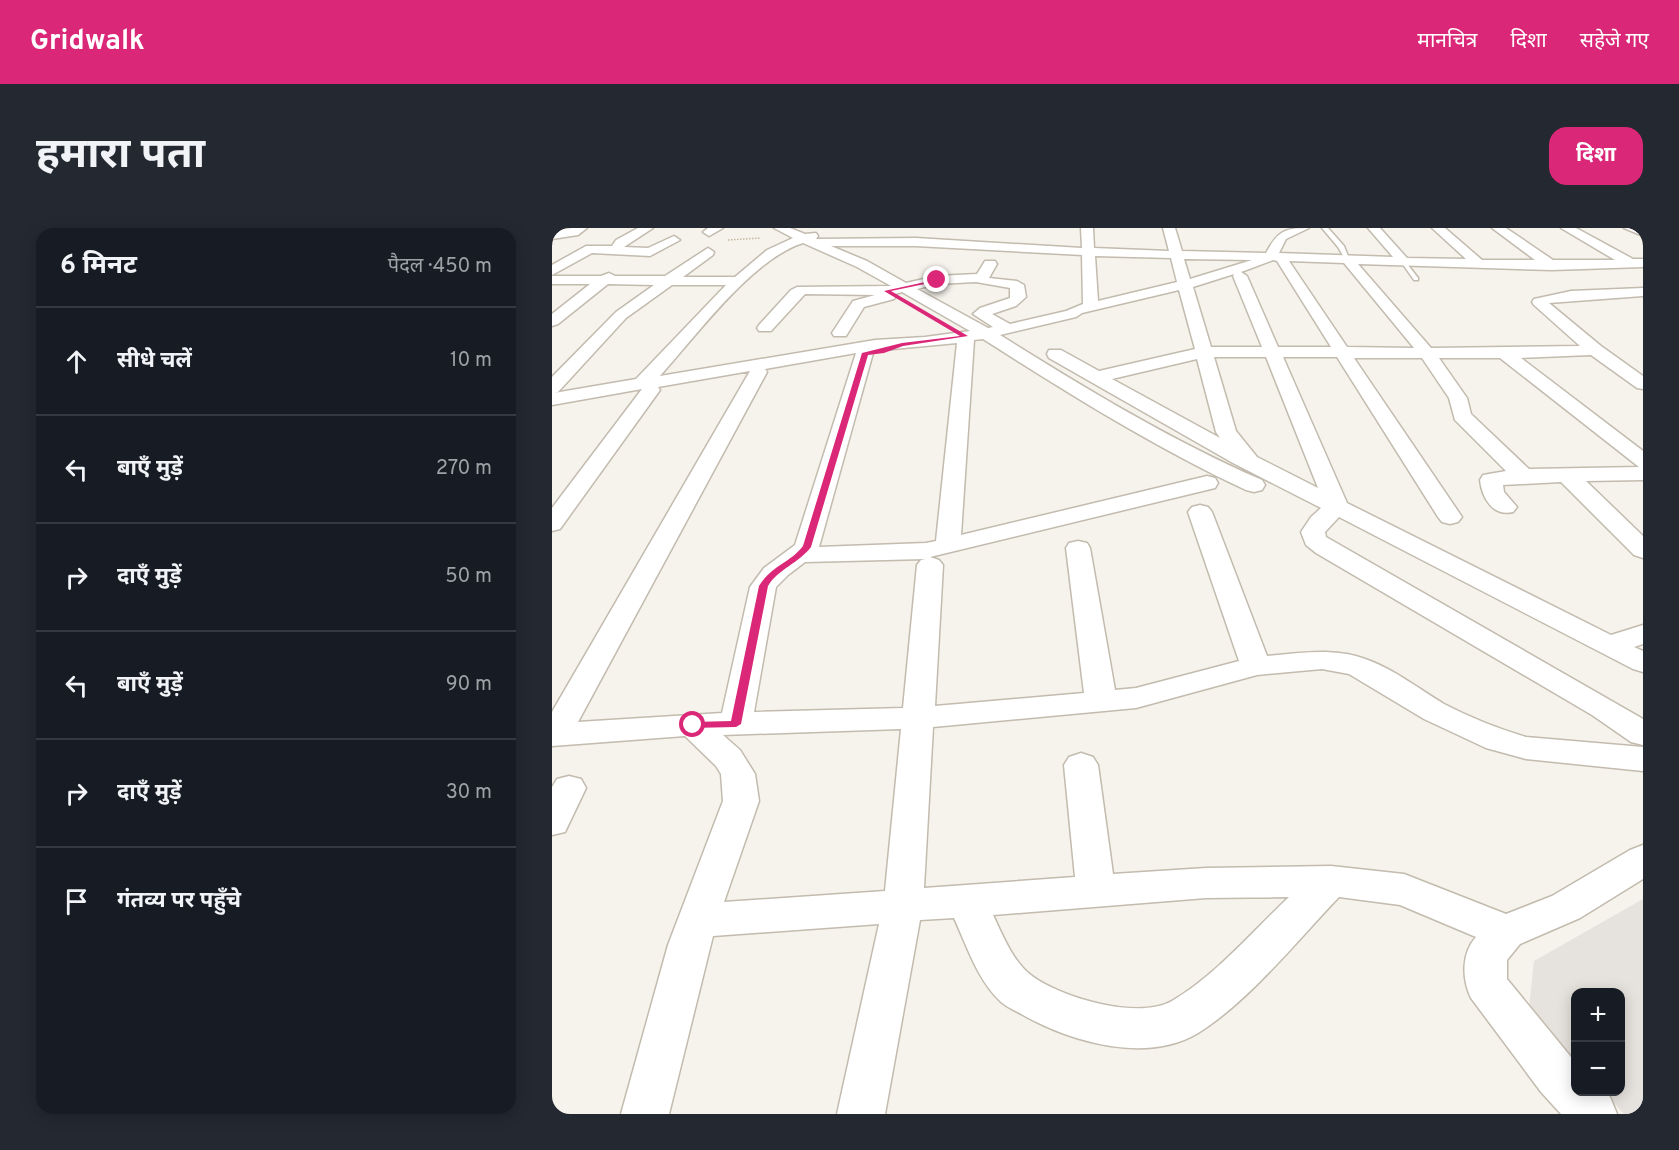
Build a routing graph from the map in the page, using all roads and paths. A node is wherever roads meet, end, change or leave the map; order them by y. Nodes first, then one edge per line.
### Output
1 (581, 228) edge
2 (647, 228) edge
3 (825, 228) edge
4 (882, 228) edge
5 (946, 228) edge
6 (1087, 228) edge
7 (1169, 228) edge
8 (1303, 228) edge
9 (1325, 228) edge
10 (1374, 228) edge
11 (1438, 228) edge
12 (1498, 228) edge
13 (1567, 228) edge
14 (1630, 228) edge
15 (1643, 232) edge
16 (716, 233) edge
17 (1277, 233) edge
18 (552, 235) edge
19 (797, 236) edge
20 (674, 240) dead end
21 (870, 241) junction
22 (925, 242) junction
23 (940, 243) junction
24 (1010, 243) junction
25 (617, 249) junction
26 (651, 252) junction
27 (708, 252) dead end
28 (1088, 252) junction
29 (1176, 256) junction
30 (915, 257) dead end
31 (1281, 259) junction
32 (1348, 260) junction
33 (1405, 263) junction
34 (1636, 263) edge
35 (862, 264) junction
36 (886, 264) dead end
37 (1480, 265) junction
38 (1552, 266) junction
39 (983, 269) junction
40 (552, 271) edge
41 (1240, 276) junction
42 (1416, 279) dead end
43 (552, 280) edge
44 (604, 280) junction
45 (669, 280) junction
46 (738, 281) junction
47 (1186, 288) junction
48 (896, 291) junction
49 (1643, 292) edge
50 (1090, 307) junction
51 (1071, 314) junction
52 (552, 321) edge
53 (765, 328) dead end
54 (1010, 330) junction
55 (840, 333) dead end
56 (975, 335) junction
57 (902, 345) junction
58 (1595, 350) junction
59 (1204, 352) junction
60 (1274, 352) junction
61 (1342, 352) junction
62 (1504, 352) junction
63 (865, 353) junction
64 (1427, 353) junction
65 (758, 372) junction
66 (1096, 377) junction
67 (1643, 384) edge
68 (646, 387) junction
69 (552, 388) edge
70 (552, 399) edge
71 (552, 407) edge
72 (1643, 461) edge
73 (1249, 462) junction
74 (1643, 473) edge
75 (1567, 475) junction
76 (1523, 476) junction
77 (1207, 483) junction
78 (1254, 485) junction
79 (1303, 490) junction
80 (1338, 507) junction
81 (1505, 507) dead end
82 (1200, 512) dead end
83 (1450, 517) dead end
84 (552, 524) edge
85 (1078, 548) dead end
86 (1643, 550) edge
87 (801, 555) junction
88 (939, 555) junction
89 (1643, 634) edge
90 (1609, 646) junction
91 (1643, 663) edge
92 (1256, 666) junction
93 (1101, 701) junction
94 (916, 718) junction
95 (736, 724) junction
96 (693, 725) junction
97 (1643, 734) edge
98 (553, 735) edge
99 (1643, 759) edge
100 (1081, 765) dead end
101 (569, 788) dead end
102 (552, 822) edge
103 (1643, 860) edge
104 (1331, 881) junction
105 (1096, 891) junction
106 (966, 901) junction
107 (903, 906) junction
108 (698, 921) junction
109 (1506, 932) junction
110 (645, 1114) edge
111 (861, 1114) edge
112 (1593, 1114) edge

1 - 18 street
2 - 25 street
3 - 19 street
4 - 21 street
5 - 23 street
6 - 28 street
7 - 29 street
8 - 17 street
9 - 32 lane
10 - 33 street
11 - 37 street
12 - 38 street
13 - 34 street
14 - 15 street
16 - 19 path
17 - 31 street
19 - 21 street
19 - 35 street
19 - 46 street
20 - 26 street
21 - 22 street
22 - 23 street
22 - 30 street
23 - 24 street
24 - 28 street
24 - 39 street
25 - 26 street
25 - 40 street
26 - 44 street
27 - 45 street
28 - 29 street
28 - 50 street
29 - 31 street
29 - 47 street
31 - 32 street
31 - 41 street
31 - 47 street
31 - 61 street
32 - 33 street
32 - 64 street
33 - 37 street
33 - 42 lane
34 - 38 street
35 - 36 street
35 - 48 street
37 - 38 street
39 - 48 street
39 - 54 street
41 - 47 street
41 - 60 street
43 - 44 street
44 - 45 street
44 - 52 street
45 - 46 street
45 - 69 street
46 - 68 street
47 - 50 street
47 - 51 street
47 - 59 street
48 - 53 street
48 - 55 street
48 - 56 street
49 - 58 street
50 - 51 street
51 - 54 street
54 - 56 street
54 - 66 street
56 - 57 street
56 - 77 street
56 - 78 street
56 - 88 street
57 - 63 street
57 - 68 street
58 - 62 street
58 - 67 street
59 - 60 street
59 - 66 street
59 - 73 street
60 - 61 street
60 - 80 street
61 - 64 street
61 - 83 street
62 - 64 street
62 - 72 street
63 - 65 street
63 - 87 street
64 - 76 street
65 - 68 street
65 - 98 street
66 - 73 street
68 - 70 street
68 - 71 street
68 - 84 street
73 - 79 street
74 - 75 street
75 - 76 street
75 - 86 street
76 - 81 street
77 - 78 street
77 - 88 street
78 - 79 street
79 - 80 street
80 - 90 street
80 - 97 street
82 - 92 street
85 - 93 street
87 - 88 street
87 - 95 street
88 - 94 street
89 - 90 street
90 - 91 street
92 - 93 street
92 - 99 street
93 - 94 street
94 - 95 street
94 - 107 street
95 - 96 street
96 - 98 street
96 - 108 street
100 - 105 street
101 - 102 street
103 - 109 street
104 - 105 street
104 - 106 street
104 - 109 street
105 - 106 street
106 - 107 street
107 - 108 street
107 - 111 street
108 - 110 street
109 - 112 street

